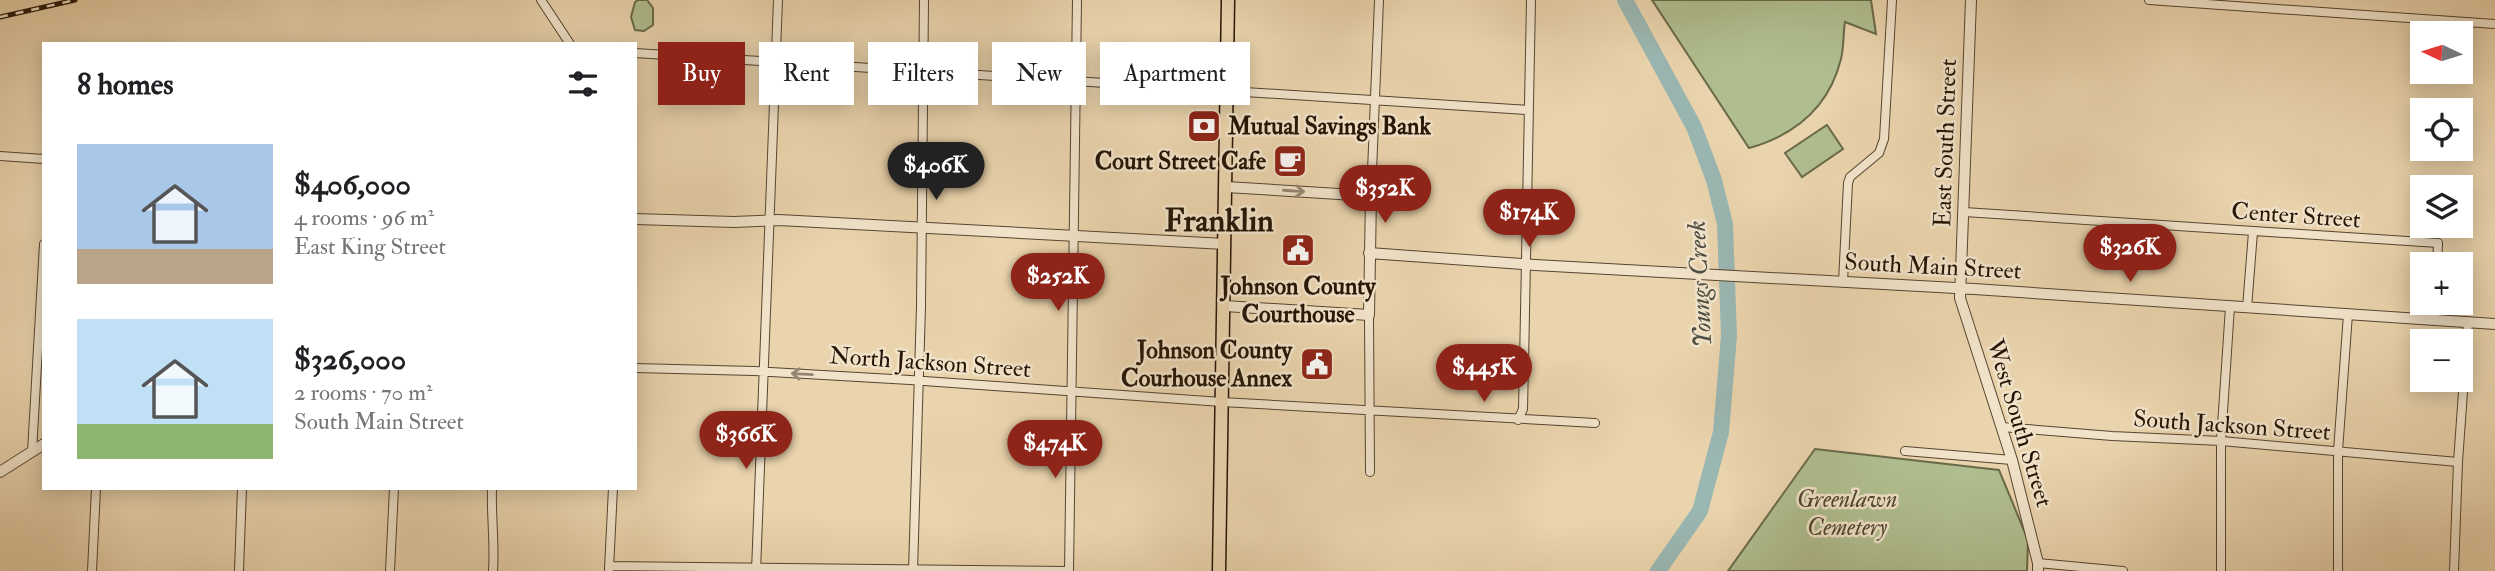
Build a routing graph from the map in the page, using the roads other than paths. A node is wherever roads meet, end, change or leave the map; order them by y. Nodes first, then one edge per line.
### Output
1 (541, 0) edge
2 (778, 0) edge
3 (924, 0) edge
4 (1077, 0) edge
5 (1228, 0) edge
6 (1379, 0) edge
7 (1531, 0) edge
8 (1892, 0) edge
9 (1971, 0) edge
10 (2149, 0) edge
11 (2495, 24) edge
12 (569, 42) edge
13 (776, 42) edge
14 (923, 42) edge
15 (1076, 42) edge
16 (1228, 42) edge
17 (637, 53) edge
18 (759, 61) edge
19 (1250, 92) edge
20 (1375, 100) junction
21 (774, 105) edge
22 (923, 105) edge
23 (1075, 105) edge
24 (1227, 105) edge
25 (1528, 110) junction
26 (0, 156) edge
27 (42, 159) edge
28 (1226, 187) junction
29 (1371, 196) junction
30 (1964, 212) junction
31 (637, 219) edge
32 (770, 220) junction
33 (922, 228) junction
34 (2253, 232) junction
35 (1073, 236) junction
36 (1225, 244) junction
37 (2438, 252) edge
38 (1369, 253) junction
39 (1526, 264) junction
40 (42, 279) edge
41 (1843, 282) junction
42 (1960, 288) junction
43 (1225, 306) junction
44 (2230, 307) junction
45 (2247, 308) junction
46 (2348, 314) junction
47 (1369, 315) junction
48 (2435, 315) edge
49 (2435, 319) junction
50 (2468, 322) junction
51 (2495, 324) edge
52 (637, 368) edge
53 (764, 372) junction
54 (919, 381) junction
55 (1070, 391) junction
56 (1222, 402) junction
57 (1371, 411) junction
58 (1518, 420) junction
59 (1595, 423) dead end
60 (2002, 427) junction
61 (2221, 441) junction
62 (42, 445) edge
63 (1905, 451) dead end
64 (2338, 451) junction
65 (32, 452) junction
66 (2012, 460) junction
67 (2458, 462) junction
68 (0, 472) edge
69 (1370, 472) dead end
70 (96, 490) edge
71 (242, 490) edge
72 (394, 490) edge
73 (492, 490) edge
74 (613, 490) edge
75 (2038, 567) edge
76 (609, 568) edge
77 (756, 570) edge
78 (913, 570) edge
79 (92, 571) edge
80 (239, 571) edge
81 (390, 571) edge
82 (493, 571) edge
83 (1069, 571) edge
84 (1219, 571) edge
85 (2123, 571) edge
86 (2221, 571) edge
87 (2338, 571) edge
88 (2454, 571) edge

1 - 12 street
2 - 13 street
3 - 14 street
4 - 15 street
5 - 16 main road
6 - 20 street
7 - 25 street
8 - 41 street
9 - 30 street, East South Street
10 - 11 street
17 - 18 street
19 - 20 street
20 - 25 street
20 - 29 street
21 - 32 street
22 - 33 street
23 - 35 street
24 - 28 main road
25 - 39 street
26 - 27 street
28 -> 29 street
28 - 36 main road
29 - 38 street
30 - 34 street, Center Street
30 - 42 street, East South Street
31 - 32 street
32 - 33 street
32 - 53 street
33 - 35 street
33 - 54 street
34 - 37 street, Center Street
34 - 45 street
35 - 36 street
35 - 55 street
36 - 43 main road
38 - 39 street, South Main Street
38 - 47 street
39 - 41 street, South Main Street
39 - 58 street
40 - 65 street
41 - 42 street, South Main Street
42 - 44 street, South Main Street
42 - 60 street, West South Street
43 - 47 street
43 - 56 main road
44 - 45 street, South Main Street
44 - 61 street
45 - 46 street, South Main Street
46 - 49 street, South Main Street
46 - 64 street
47 - 57 street
48 - 49 street
49 - 50 street, South Main Street
50 - 51 street, South Main Street
50 - 67 street
52 - 53 street, North Jackson Street
54 -> 53 street, North Jackson Street
53 - 77 street
54 - 55 street, North Jackson Street
54 - 78 street
55 - 56 street, North Jackson Street
55 - 83 street
56 - 57 street
56 - 84 main road
57 - 58 street
57 - 69 street
58 - 59 street
60 - 61 street, South Jackson Street
60 - 66 street, West South Street
61 - 64 street, South Jackson Street
61 - 86 street
62 - 65 street
63 - 66 street
64 - 67 street, South Jackson Street
64 - 87 street
65 - 68 street
66 - 75 street, West South Street
67 - 88 street
70 - 79 street
71 - 80 street
72 - 81 street
73 - 82 street
74 - 76 street
75 - 85 street
76 - 77 street
77 - 78 street
78 - 83 street

